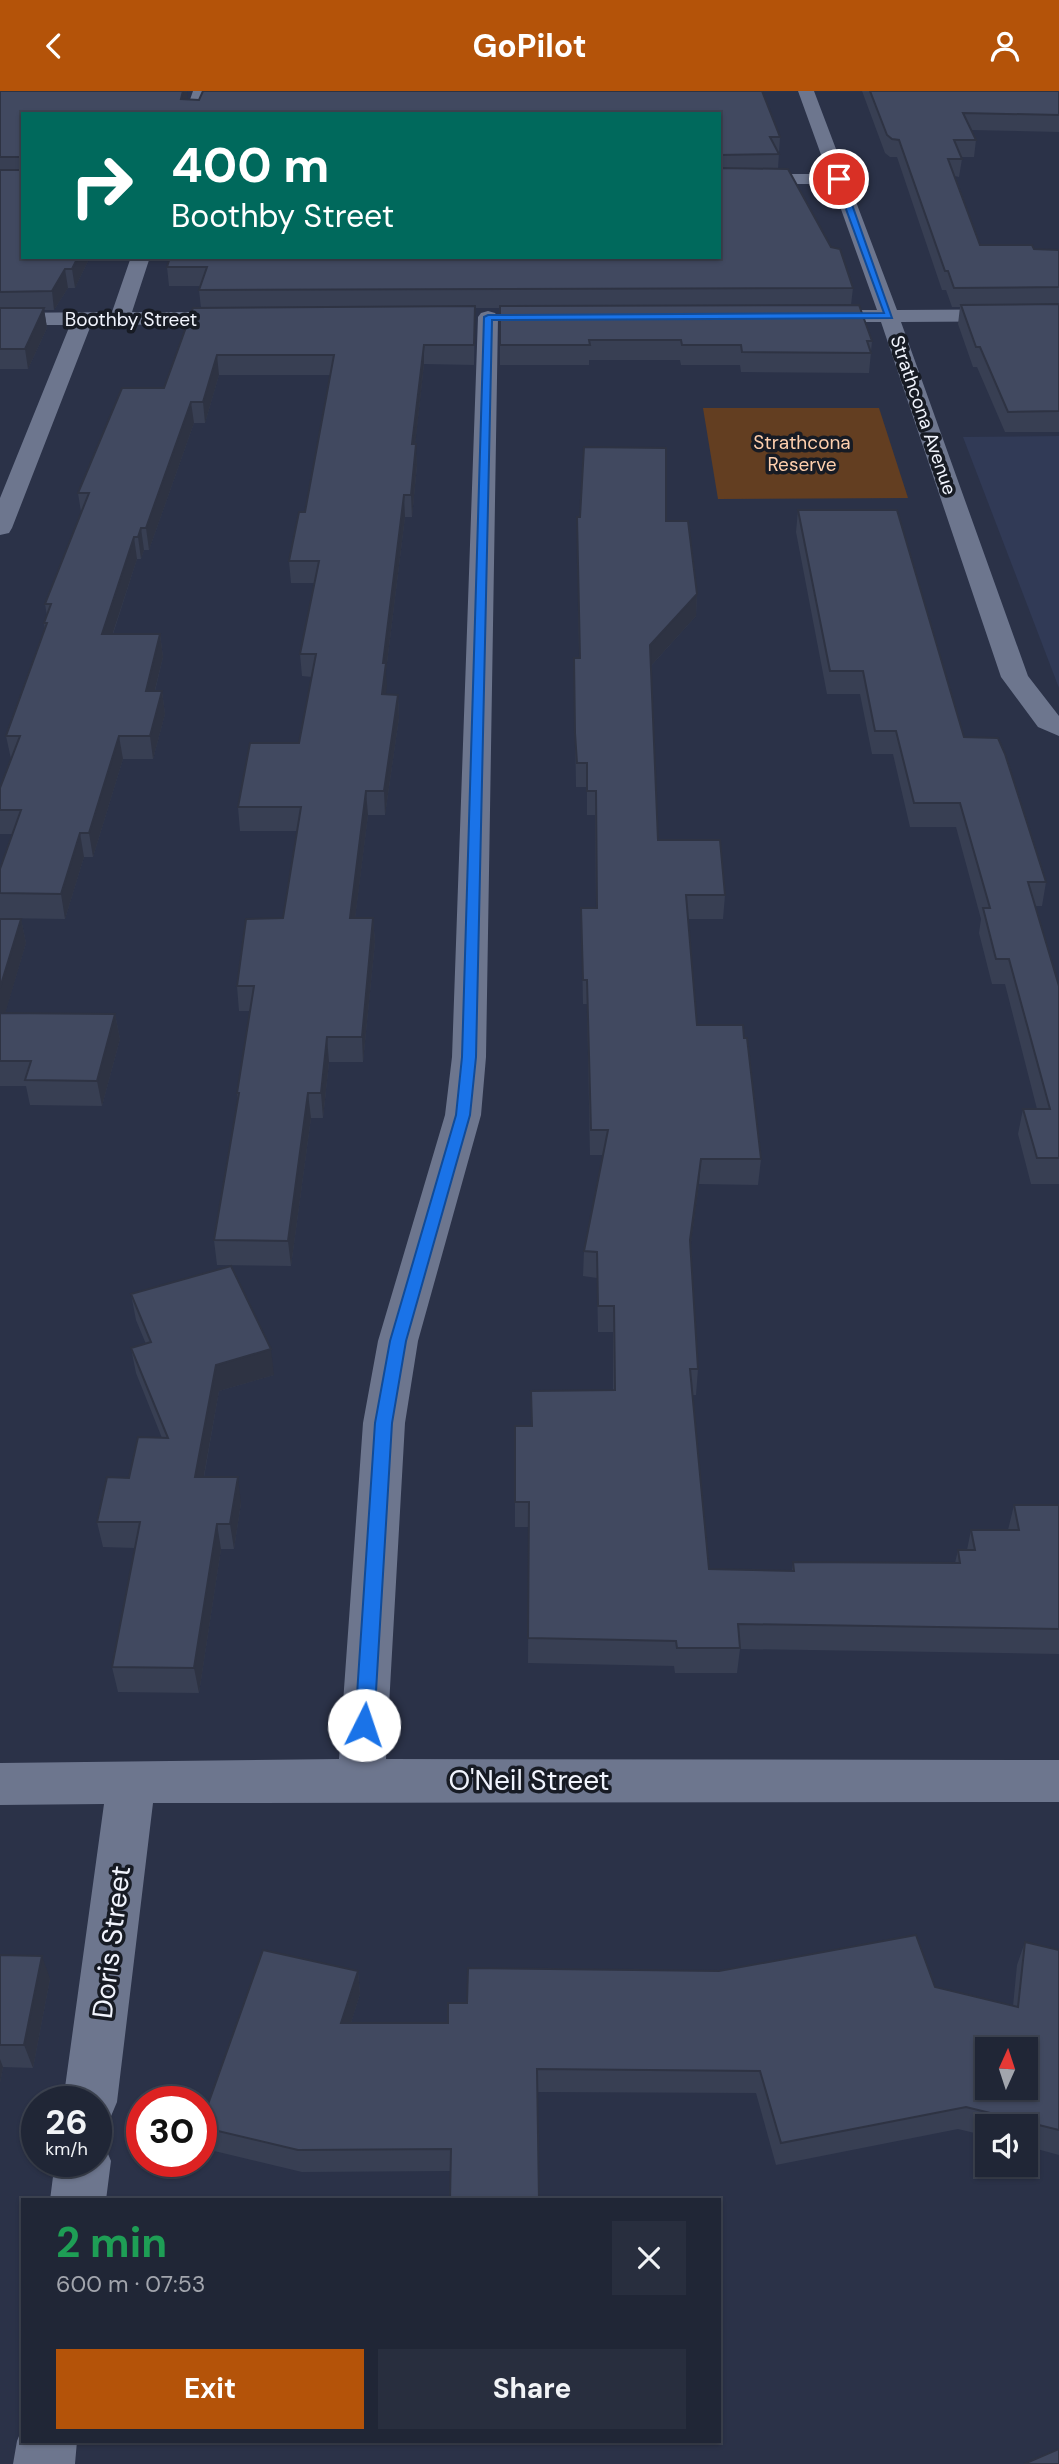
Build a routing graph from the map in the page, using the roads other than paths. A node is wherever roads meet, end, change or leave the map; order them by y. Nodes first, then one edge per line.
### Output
1 (201, 91) edge
2 (806, 91) edge
3 (194, 112) edge
4 (721, 179) edge
5 (839, 179) junction
6 (140, 259) edge
7 (1059, 315) edge
8 (790, 316) edge
9 (890, 316) junction
10 (488, 317) dead end
11 (256, 318) edge
12 (0, 319) edge
13 (83, 319) junction
14 (120, 319) junction
15 (0, 528) edge
16 (1059, 728) edge
17 (361, 1780) junction
18 (1059, 1781) edge
19 (131, 1783) junction
20 (0, 1784) edge
21 (92, 2086) edge
22 (81, 2177) edge
23 (78, 2198) edge
24 (47, 2443) edge
25 (44, 2464) edge

1 - 3 street
2 - 5 street, Strathcona Avenue
4 - 5 street
5 - 9 street, Strathcona Avenue
6 - 14 street
7 - 9 street
8 - 9 street
9 - 16 street, Strathcona Avenue
10 - 17 street
11 - 14 street, Boothby Street
12 - 13 street, Boothby Street
13 - 14 street, Boothby Street
13 - 15 street
17 - 18 street, O'Neil Street
17 - 19 street, O'Neil Street
19 - 20 street, O'Neil Street
19 - 21 street, Doris Street
22 - 23 street
24 - 25 street

